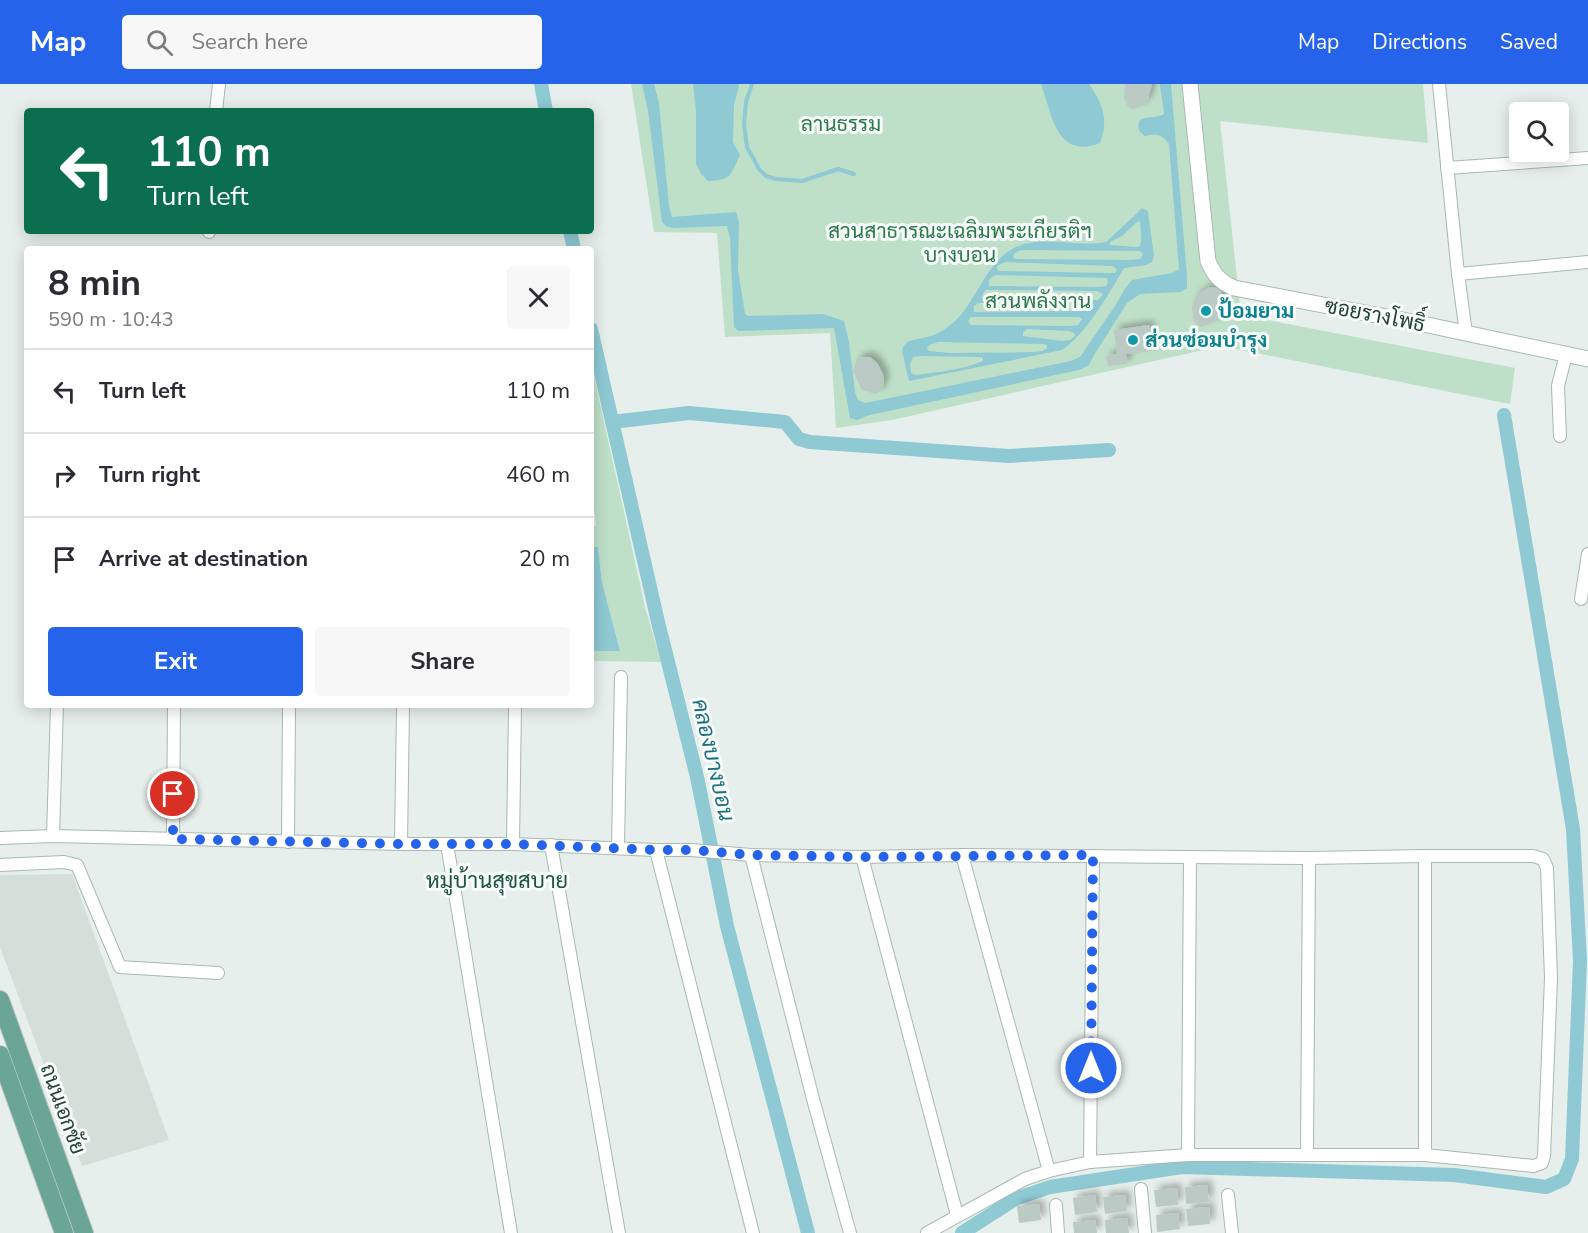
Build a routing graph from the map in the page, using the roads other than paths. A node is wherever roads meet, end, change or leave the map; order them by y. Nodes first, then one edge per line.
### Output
1 (219, 84) edge
2 (1190, 84) edge
3 (1439, 84) edge
4 (216, 108) edge
5 (1588, 158) edge
6 (1447, 168) junction
7 (1588, 262) edge
8 (1458, 274) junction
9 (1466, 333) junction
10 (1566, 354) junction
11 (1588, 359) edge
12 (1560, 436) dead end
13 (1588, 554) edge
14 (1581, 599) dead end
15 (621, 677) dead end
16 (57, 708) edge
17 (174, 708) edge
18 (289, 708) edge
19 (403, 708) edge
20 (515, 708) edge
21 (53, 836) junction
22 (0, 838) edge
23 (173, 839) junction
24 (288, 842) junction
25 (401, 844) junction
26 (447, 844) junction
27 (513, 844) junction
28 (551, 845) junction
29 (618, 847) junction
30 (656, 850) junction
31 (751, 855) junction
32 (962, 855) junction
33 (1093, 855) junction
34 (1425, 856) junction
35 (861, 857) junction
36 (1190, 857) junction
37 (1309, 858) junction
38 (0, 865) edge
39 (218, 973) dead end
40 (0, 1000) edge
41 (0, 1055) edge
42 (1307, 1154) junction
43 (1188, 1155) junction
44 (1425, 1155) junction
45 (1090, 1162) junction
46 (1049, 1170) junction
47 (1141, 1189) dead end
48 (1228, 1195) dead end
49 (1056, 1205) dead end
50 (957, 1215) junction
51 (64, 1233) edge
52 (84, 1233) edge
53 (511, 1233) edge
54 (620, 1233) edge
55 (753, 1233) edge
56 (850, 1233) edge
57 (927, 1233) edge
58 (1058, 1233) edge
59 (1145, 1233) edge
60 (1232, 1233) edge

1 - 4 street
2 - 9 street, ซอยรางโพธิ์
3 - 6 street
5 - 6 street
6 - 8 street
7 - 8 street
8 - 9 street
9 - 10 street, ซอยรางโพธิ์
10 - 11 street, ซอยรางโพธิ์
10 - 12 street
13 - 14 street
15 - 29 street
16 - 21 street
17 - 23 street
18 - 24 street
19 - 25 street
20 - 27 street
21 - 22 street
21 - 23 street
23 - 24 street
24 - 25 street
25 - 26 street
26 - 27 street
26 - 53 street
27 - 28 street
28 - 29 street
28 - 54 street
29 - 30 street
30 - 31 street
30 - 55 street
31 - 35 street
31 - 56 street
32 - 33 street
32 - 35 street
32 - 46 street
33 - 36 street
33 - 45 street
34 - 37 street
34 - 44 street
34 - 44 street
35 - 50 street
36 - 37 street
36 - 43 street
37 - 42 street
38 - 39 street
40 - 52 main road, ถนนเอกชัย
41 - 51 main road, ถนนเอกชัย
42 - 43 street
42 - 44 street
43 - 45 street
45 - 46 street
46 - 50 street
47 - 59 street
48 - 60 street
49 - 58 street
50 - 57 street

